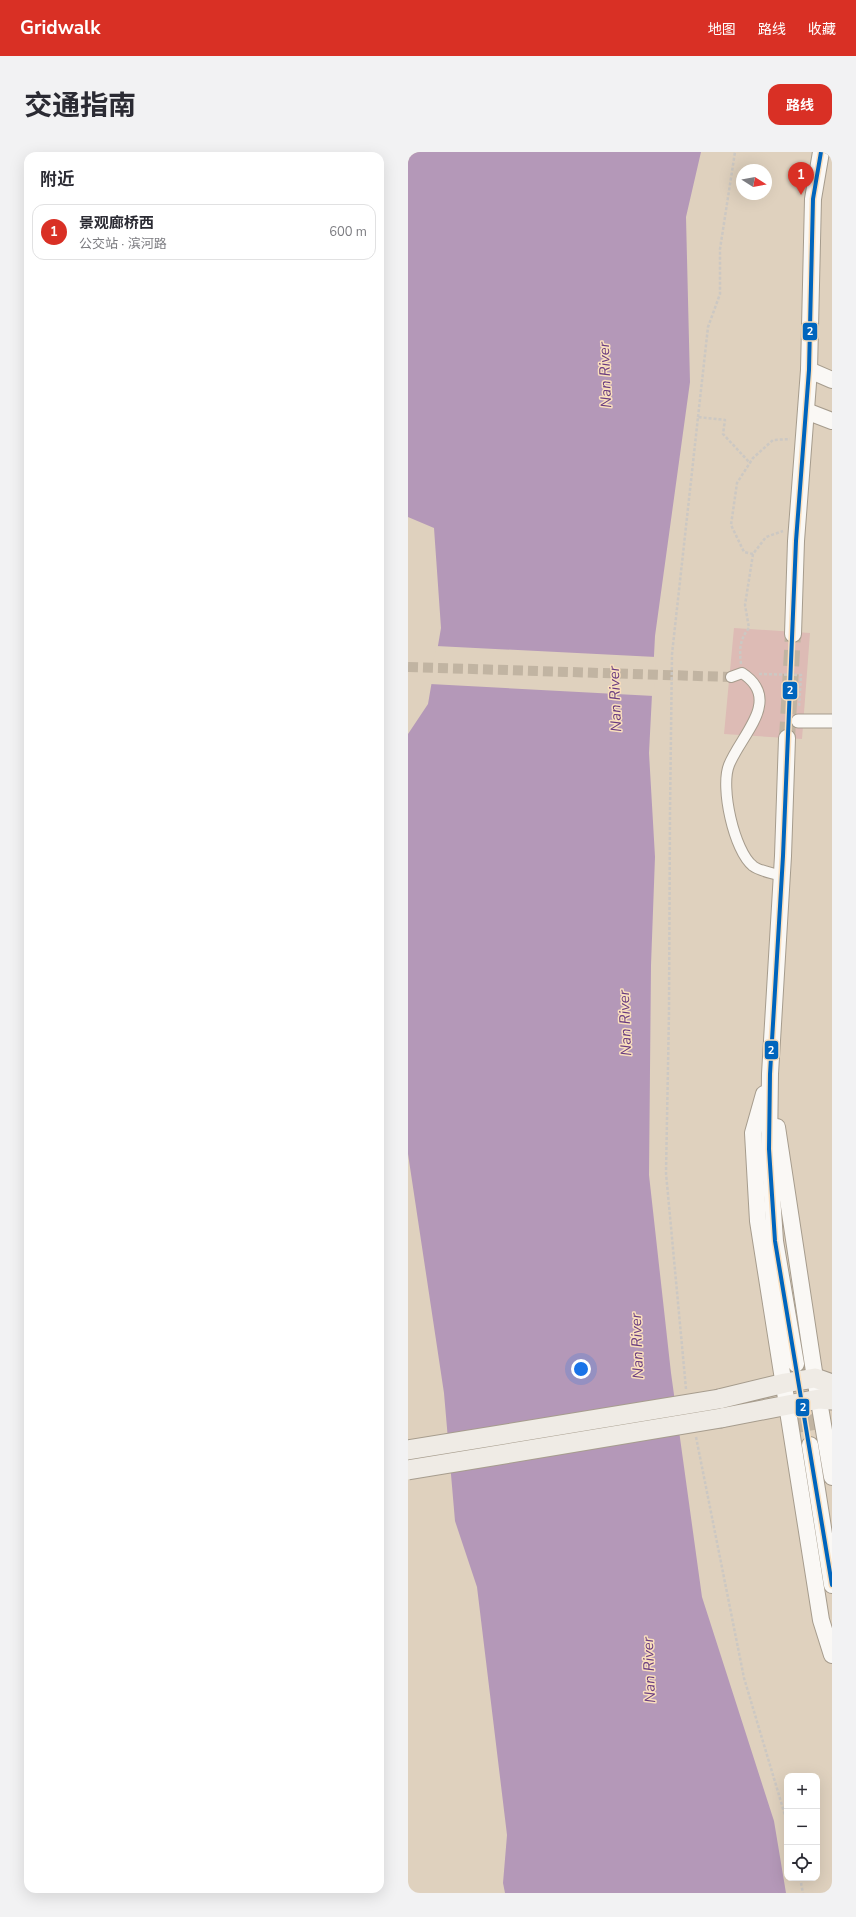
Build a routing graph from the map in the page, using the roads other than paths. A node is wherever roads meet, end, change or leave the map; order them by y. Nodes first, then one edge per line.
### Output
1 (821, 152) edge
2 (809, 370) junction
3 (832, 380) edge
4 (806, 410) junction
5 (832, 422) edge
6 (793, 634) tunnel mouth
7 (731, 677) tunnel mouth
8 (832, 720) edge
9 (798, 721) road end
10 (787, 738) tunnel mouth
11 (781, 876) junction
12 (770, 1074) junction
13 (796, 1364) tunnel mouth
14 (823, 1381) edge
15 (785, 1383) junction
16 (826, 1400) edge
17 (787, 1405) junction
18 (810, 1444) tunnel mouth
19 (408, 1450) edge
20 (408, 1470) edge
21 (832, 1477) edge
22 (832, 1585) edge
23 (832, 1655) edge

1 - 2 street
2 - 3 street
2 - 4 street
4 - 5 street
4 - 6 street
7 - 11 street
8 - 9 street
10 - 11 street
11 - 12 street
12 - 13 street
12 - 14 street
12 - 15 street
14 - 15 main road
14 - 16 street
15 - 17 street
15 - 19 main road, bridge
16 - 17 main road
16 - 21 street
17 - 20 main road, bridge
17 - 23 street
18 - 22 street

